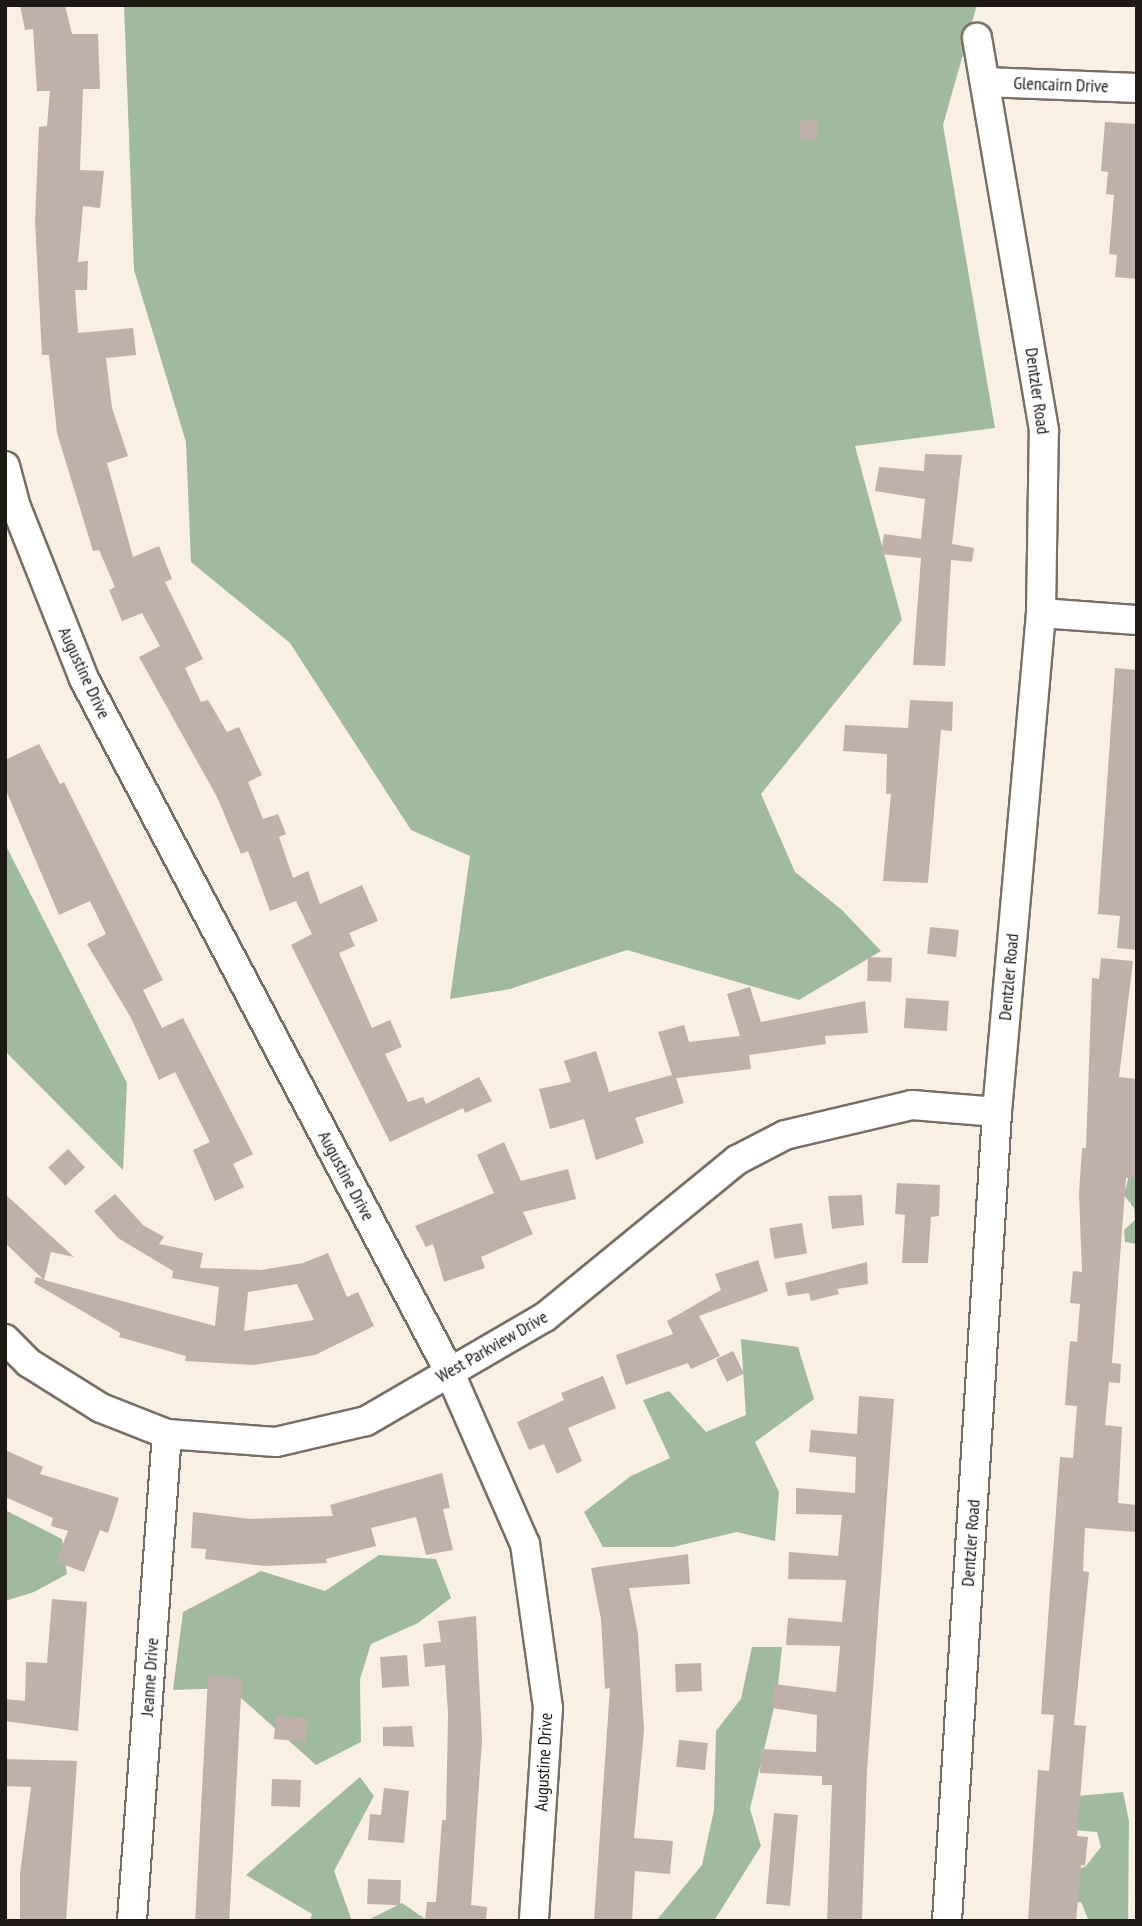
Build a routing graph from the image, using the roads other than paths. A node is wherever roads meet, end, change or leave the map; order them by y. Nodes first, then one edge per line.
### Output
1 (977, 38) dead end
2 (986, 82) junction
3 (1137, 88) edge
4 (5, 466) edge
5 (1041, 613) junction
6 (1137, 620) edge
7 (997, 1112) junction
8 (5, 1339) edge
9 (449, 1371) junction
10 (167, 1434) junction
11 (132, 1921) edge
12 (534, 1921) edge
13 (947, 1921) edge

1 - 2 street, Dentzler Road
2 - 3 street, Glencairn Drive
2 - 5 street, Dentzler Road
4 - 9 street, Augustine Drive
5 - 6 street
5 - 7 street, Dentzler Road
7 - 9 street, West Parkview Drive
7 - 13 street, Dentzler Road
8 - 10 street, West Parkview Drive
9 - 10 street, West Parkview Drive
9 - 12 street, Augustine Drive
10 - 11 street, Jeanne Drive

